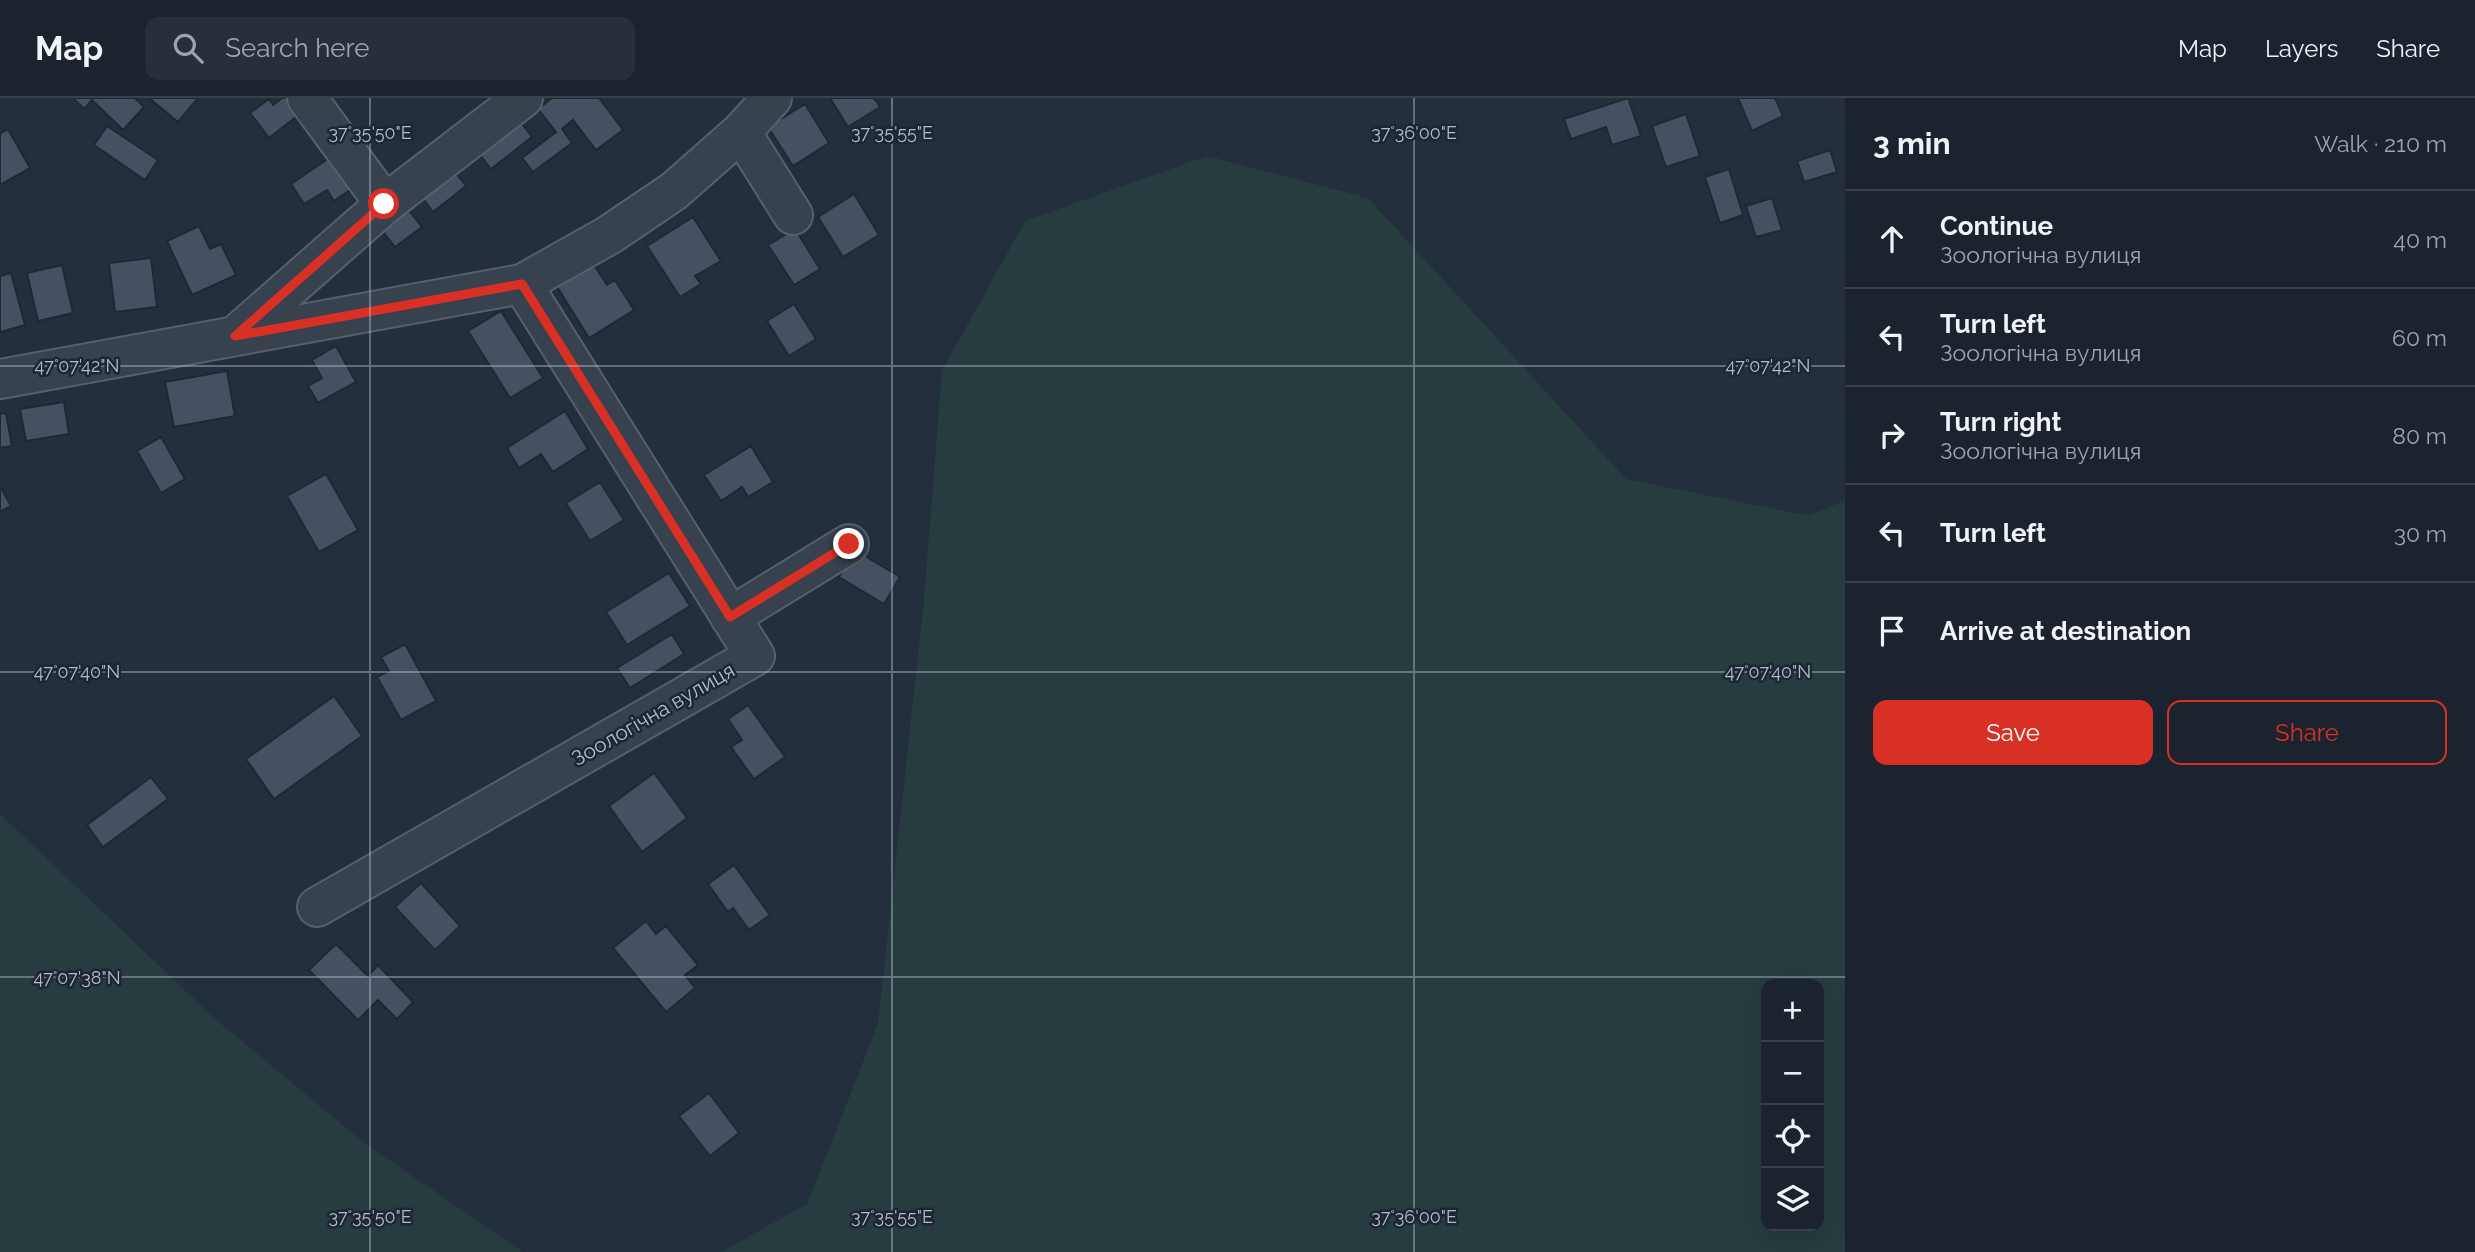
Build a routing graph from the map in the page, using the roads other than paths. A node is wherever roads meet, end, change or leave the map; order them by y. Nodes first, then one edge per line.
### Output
1 (307, 98) edge
2 (523, 98) edge
3 (772, 98) edge
4 (741, 132) junction
5 (384, 204) junction
6 (793, 215) dead end
7 (522, 284) junction
8 (235, 336) junction
9 (0, 379) edge
10 (849, 544) dead end
11 (730, 617) junction
12 (317, 907) dead end

1 - 5 street
2 - 5 street
3 - 4 street
4 - 6 street
4 - 7 street
5 - 8 street
7 - 8 street
7 - 11 street, Зоологічна вулиця
8 - 9 street
10 - 11 street
11 - 12 street, Зоологічна вулиця

